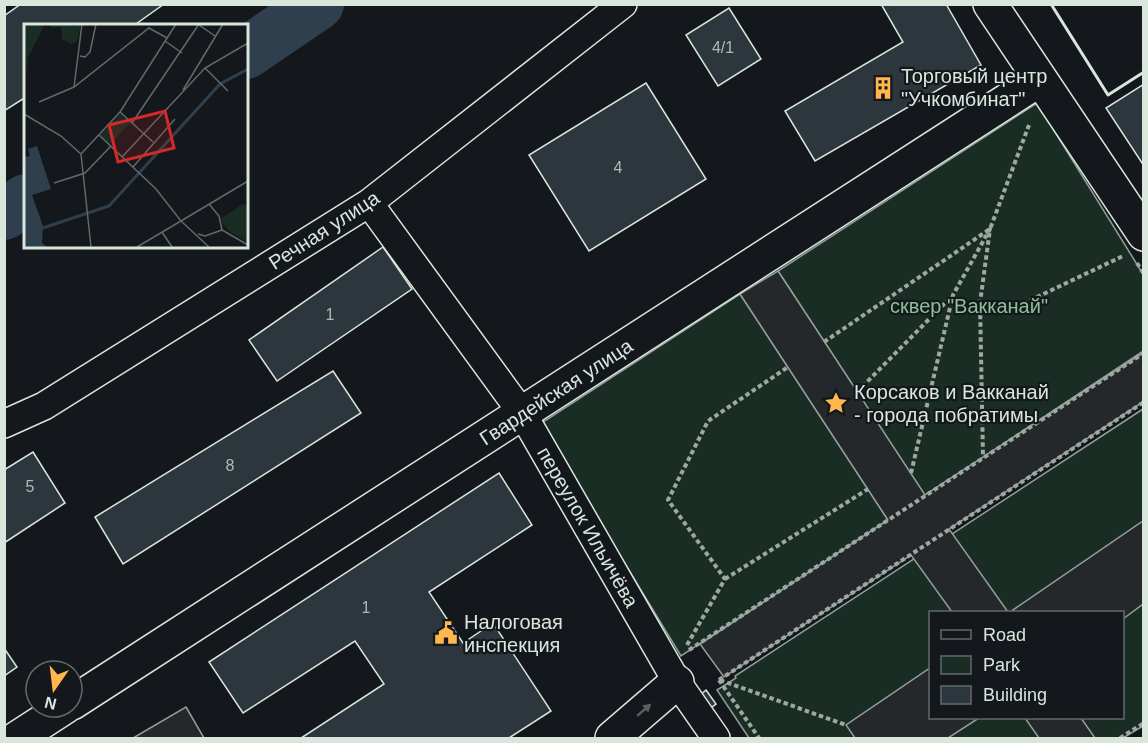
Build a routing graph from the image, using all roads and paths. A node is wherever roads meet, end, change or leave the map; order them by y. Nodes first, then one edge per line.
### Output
1 (623, 4) edge
2 (990, 4) edge
3 (1039, 80) junction
4 (1029, 124) dead end
5 (369, 203) junction
6 (990, 229) junction
7 (1137, 243) edge
8 (952, 296) junction
9 (980, 303) junction
10 (824, 342) dead end
11 (1143, 353) edge
12 (788, 367) dead end
13 (857, 392) dead end
14 (1143, 402) edge
15 (522, 413) junction
16 (4, 424) edge
17 (983, 458) junction
18 (911, 473) dead end
19 (868, 489) dead end
20 (724, 579) junction
21 (720, 680) junction
22 (677, 682) junction
23 (84, 695) edge
24 (47, 719) edge
25 (1143, 723) edge
26 (846, 725) dead end
27 (16, 738) edge
28 (612, 738) edge
29 (716, 738) edge
30 (759, 738) edge
31 (1120, 738) edge

1 - 5 street, Речная улица
2 - 3 main road
3 - 7 main road
3 - 15 main road, Гвардейская улица
4 - 6 path
5 - 15 street, переулок Ильичёва
5 - 16 street, Речная улица
6 - 8 path
6 - 9 path
6 - 10 path
7 - 9 path
8 - 13 path
8 - 18 path
9 - 17 path
11 - 17 path
12 - 20 path
14 - 21 path
15 - 22 street, переулок Ильичёва
15 - 23 main road, Гвардейская улица
17 - 20 path
19 - 20 path
21 - 26 path
21 - 30 path
28 -> 22 main road
22 - 29 street, переулок Ильичёва
24 - 27 main road
25 - 31 path

